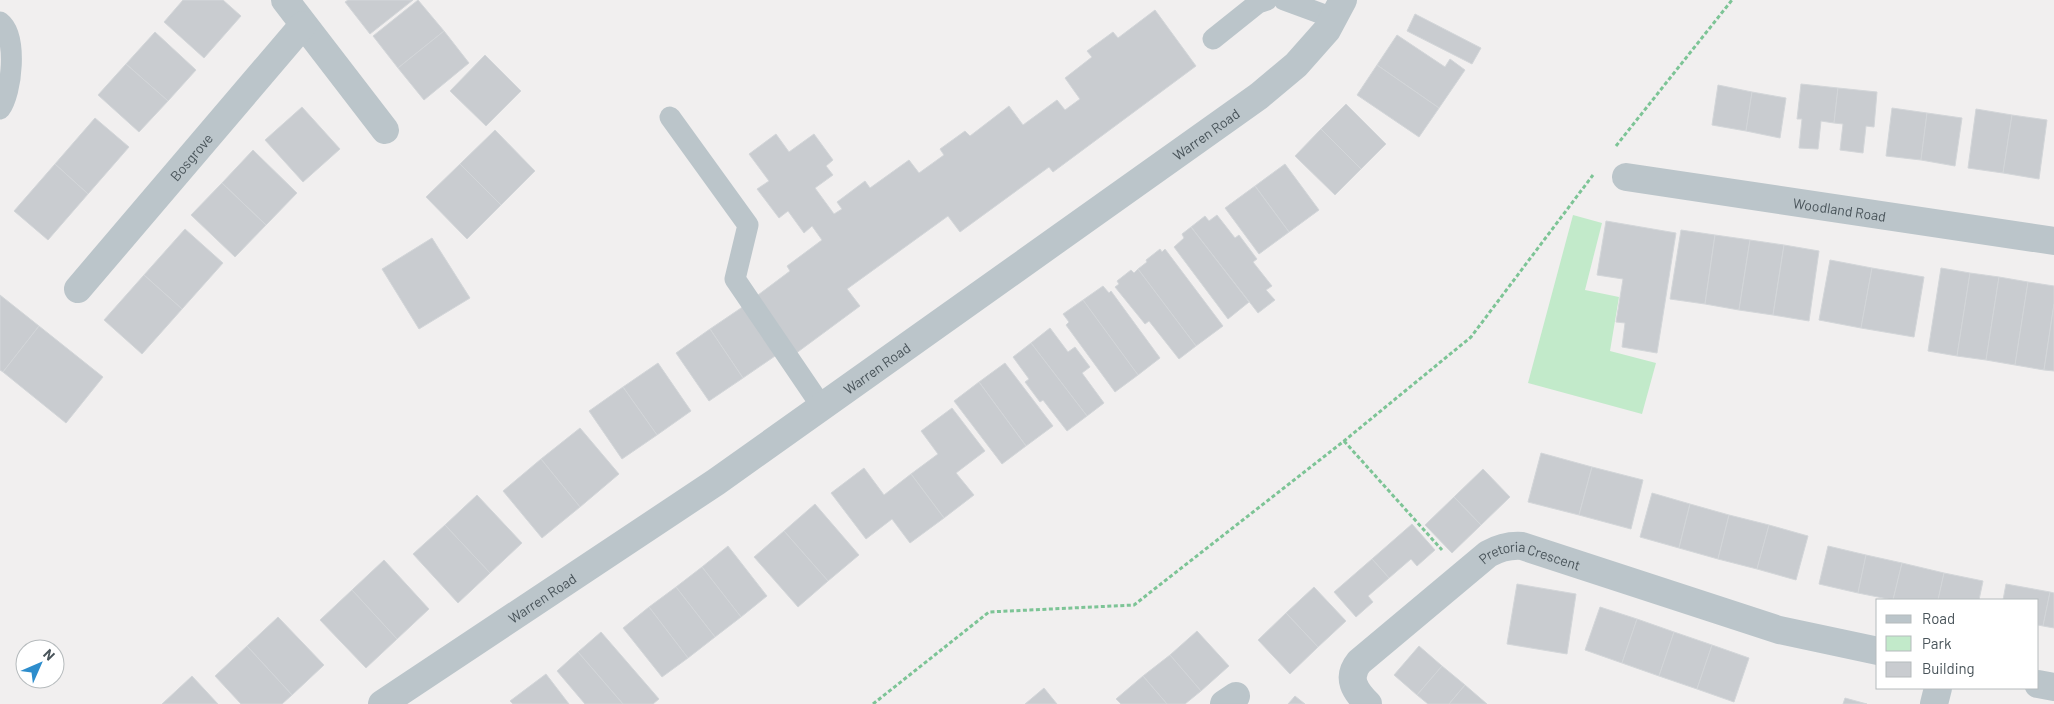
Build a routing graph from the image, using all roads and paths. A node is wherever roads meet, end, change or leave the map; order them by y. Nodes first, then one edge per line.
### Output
1 (284, 0) edge
2 (1267, 0) edge
3 (1284, 0) edge
4 (1732, 0) edge
5 (1338, 9) edge
6 (0, 22) edge
7 (303, 24) junction
8 (1213, 39) dead end
9 (0, 109) edge
10 (670, 117) dead end
11 (386, 130) dead end
12 (1614, 148) dead end
13 (1596, 172) dead end
14 (1626, 177) dead end
15 (2054, 241) edge
16 (78, 289) dead end
17 (822, 407) junction
18 (1344, 441) junction
19 (1445, 554) dead end
20 (1876, 651) edge
21 (2039, 684) edge
22 (2054, 687) edge
23 (1938, 689) edge
24 (382, 704) edge
25 (873, 704) edge
26 (1368, 704) edge
27 (1934, 704) edge

1 - 7 street
2 - 8 lane
3 - 5 lane
4 - 12 path
5 - 17 street, Warren Road
6 - 9 lane
7 - 11 street
7 - 16 street, Bosgrove
10 - 17 lane
13 - 18 path
14 - 15 street, Woodland Road
17 - 24 street, Warren Road
18 - 19 path
18 - 25 path
20 - 26 street, Pretoria Crescent
21 - 22 street
23 - 27 street

